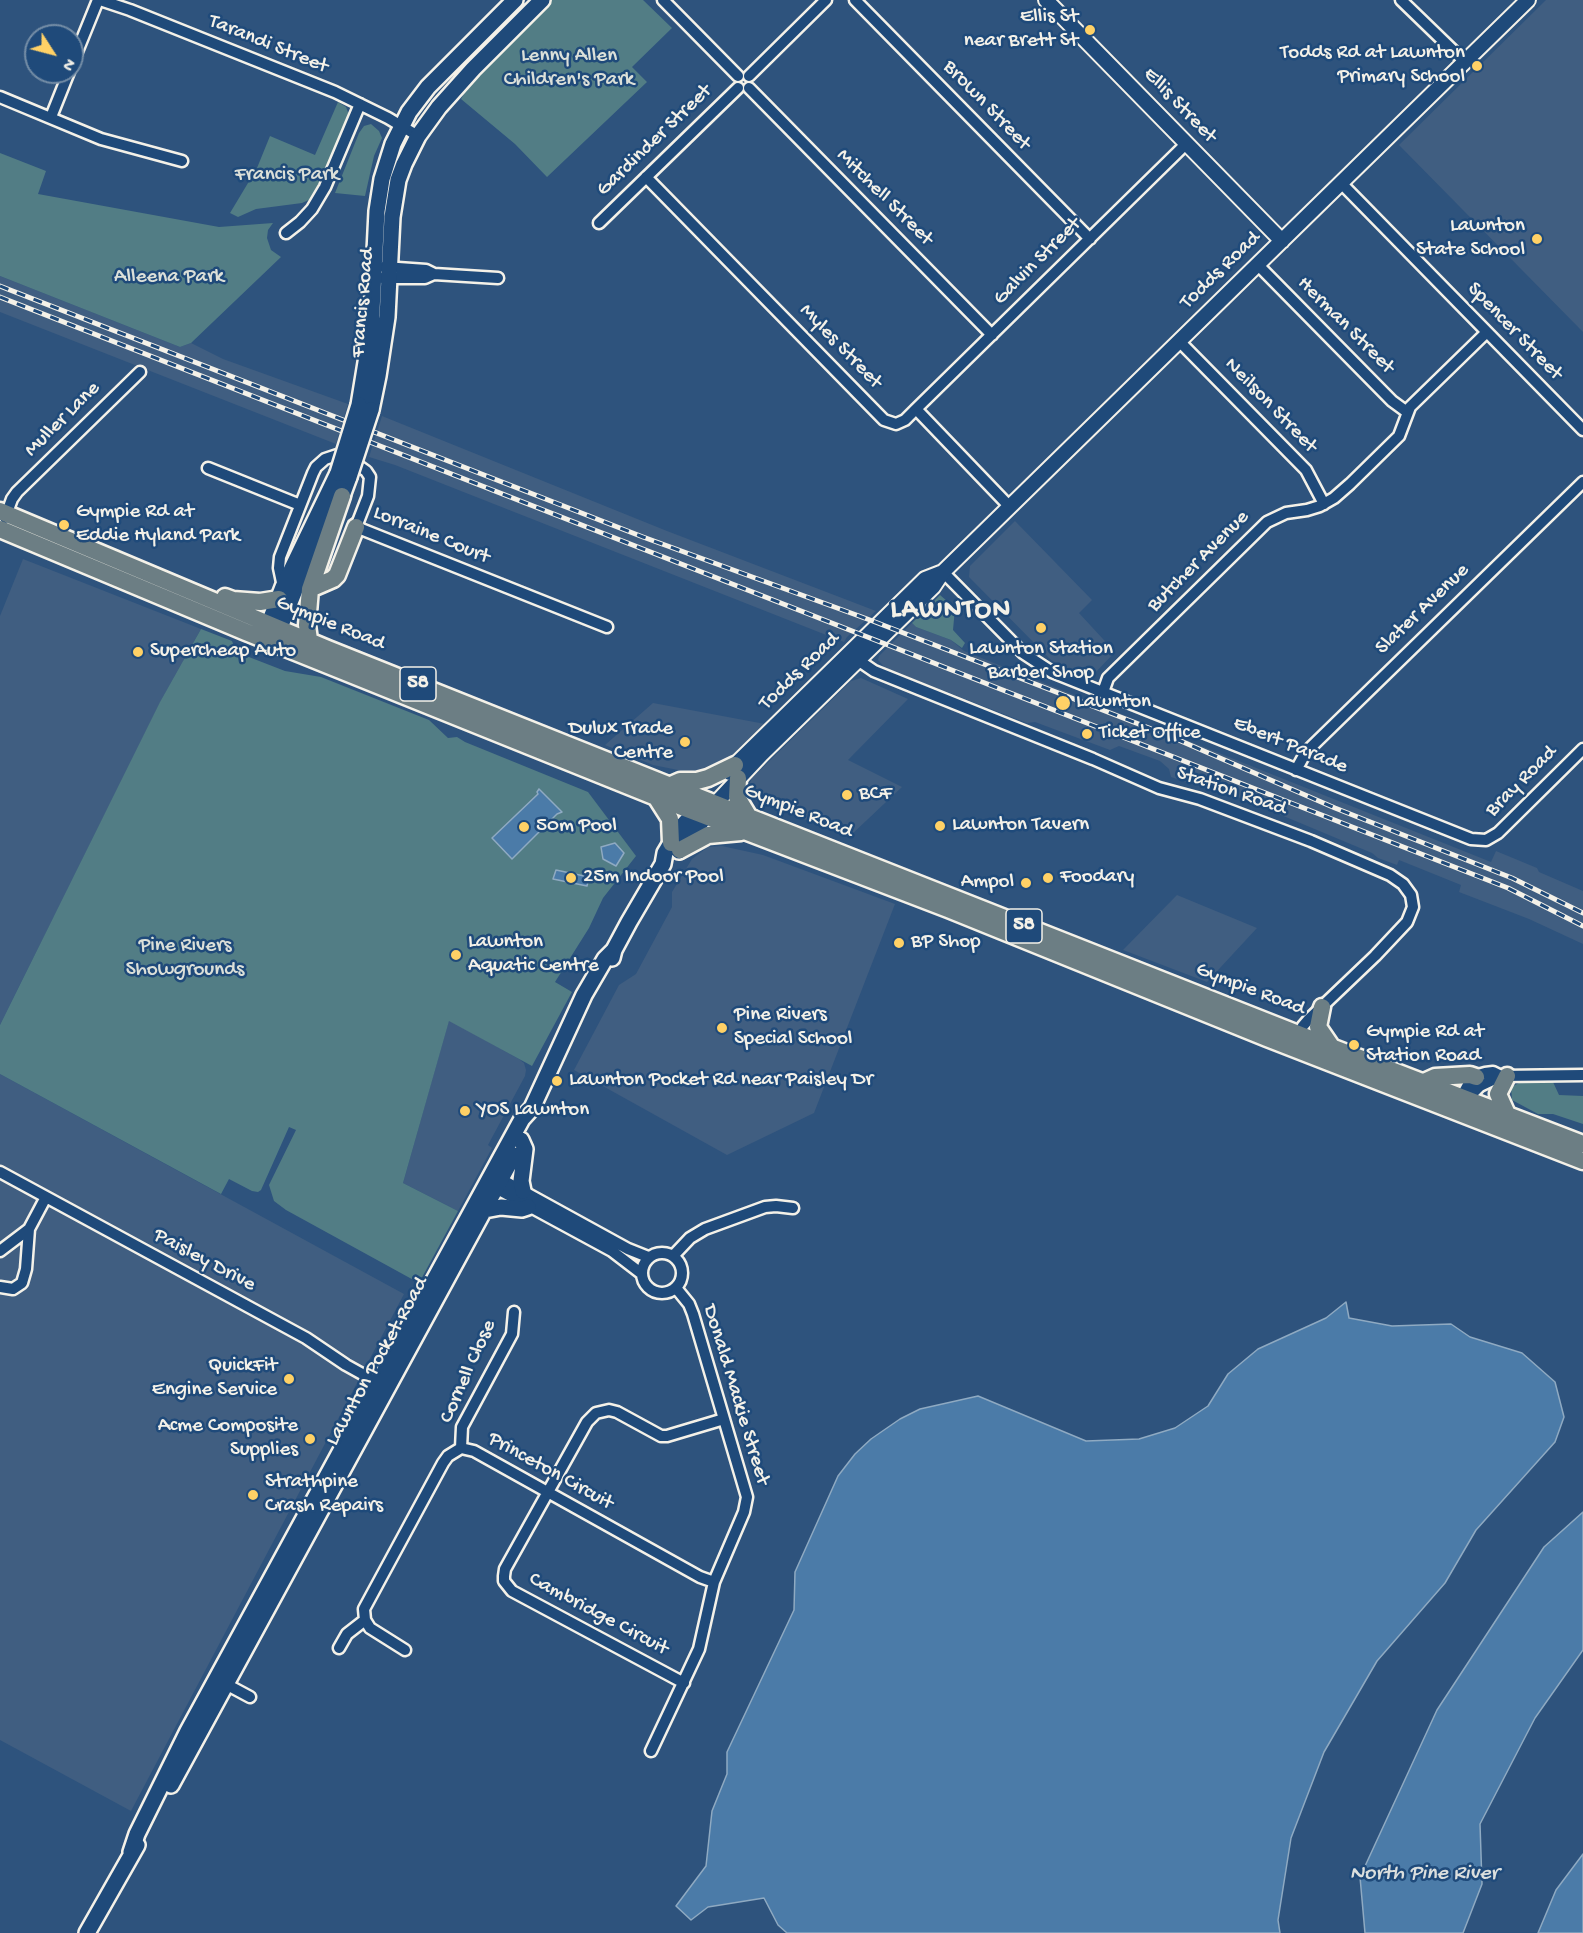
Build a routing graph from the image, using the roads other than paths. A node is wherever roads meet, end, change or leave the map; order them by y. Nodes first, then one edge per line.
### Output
1 (99, 0) edge
2 (516, 0) edge
3 (542, 0) edge
4 (663, 0) edge
5 (826, 0) edge
6 (855, 0) edge
7 (1046, 0) edge
8 (1401, 0) edge
9 (1528, 0) edge
10 (119, 3) edge
11 (84, 36) edge
12 (1465, 62) junction
13 (743, 82) junction
14 (64, 84) edge
15 (0, 98) edge
16 (360, 104) junction
17 (51, 117) junction
18 (401, 125) junction
19 (418, 136) junction
20 (1187, 143) junction
21 (182, 161) dead end
22 (646, 177) junction
23 (1341, 183) junction
24 (599, 223) dead end
25 (286, 232) dead end
26 (1089, 239) junction
27 (1282, 241) junction
28 (1258, 265) junction
29 (373, 273) junction
30 (390, 273) junction
31 (498, 278) dead end
32 (1486, 332) junction
33 (992, 335) junction
34 (1179, 341) junction
35 (140, 372) dead end
36 (365, 407) junction
37 (916, 409) junction
38 (1407, 412) junction
39 (1582, 427) edge
40 (208, 468) dead end
41 (344, 475) junction
42 (1583, 482) edge
43 (342, 496) junction
44 (1324, 504) junction
45 (300, 506) junction
46 (1010, 507) junction
47 (2, 521) edge
48 (356, 527) junction
49 (943, 572) junction
50 (310, 589) junction
51 (281, 593) junction
52 (201, 595) junction
53 (607, 627) dead end
54 (271, 633) junction
55 (309, 640) junction
56 (853, 657) junction
57 (1103, 692) junction
58 (1583, 749) edge
59 (1296, 770) junction
60 (737, 772) junction
61 (670, 785) junction
62 (656, 797) junction
63 (705, 808) junction
64 (747, 824) junction
65 (1486, 840) joint
66 (675, 846) junction
67 (1322, 1007) junction
68 (1296, 1041) junction
69 (1331, 1047) junction
70 (1583, 1075) edge
71 (1504, 1076) junction
72 (1476, 1077) junction
73 (1424, 1082) junction
74 (1461, 1105) junction
75 (532, 1107) junction
76 (1507, 1114) junction
77 (521, 1140) junction
78 (1583, 1144) edge
79 (1583, 1161) edge
80 (0, 1172) edge
81 (494, 1183) junction
82 (523, 1191) junction
83 (46, 1197) junction
84 (528, 1207) junction
85 (793, 1208) dead end
86 (485, 1210) junction
87 (29, 1229) junction
88 (0, 1251) edge
89 (673, 1256) junction
90 (648, 1257) junction
91 (642, 1274) junction
92 (0, 1287) edge
93 (676, 1288) junction
94 (514, 1312) dead end
95 (383, 1385) junction
96 (724, 1419) junction
97 (460, 1448) junction
98 (547, 1493) junction
99 (714, 1582) junction
100 (365, 1620) junction
101 (339, 1648) dead end
102 (405, 1650) dead end
103 (221, 1681) junction
104 (684, 1683) junction
105 (250, 1697) dead end
106 (651, 1751) dead end
107 (87, 1933) edge

1 - 10 street, Tarandi Street
1 - 11 street
2 - 18 main road, Francis Road
3 - 19 main road, Francis Road
4 - 13 street, Mitchell Street
5 - 13 street, Gardinder Street
6 - 26 street, Brown Street
7 - 20 street, Ellis Street
8 - 12 street
9 - 12 street, Todds Road
10 - 16 street, Tarandi Street
12 - 23 street, Todds Road
13 - 22 street, Gardinder Street
13 - 33 street, Mitchell Street
14 - 17 street
15 - 17 street
16 - 18 street, Tarandi Street
16 - 25 street
17 - 21 street
18 - 19 street, Tarandi Street
18 - 29 main road, Francis Road
19 - 30 main road, Francis Road
20 - 26 street, Galvin Street
20 - 27 street, Ellis Street
22 - 24 street, Gardinder Street
22 - 37 street, Myles Street
23 - 27 street, Todds Road
23 - 32 street, Spencer Street
26 - 33 street, Galvin Street
27 - 28 street, Todds Road
28 - 34 street, Todds Road
28 - 38 street, Herman Street
29 - 30 street
29 - 36 main road, Francis Road
30 - 31 street
30 - 36 main road, Francis Road
32 - 38 street, Butcher Avenue
32 - 39 street, Spencer Street
33 - 37 street, Galvin Street
34 - 44 street, Neilson Street
34 - 46 street, Todds Road
35 - 47 street, Muller Lane
36 - 41 main road, Francis Road, bridge
37 - 46 street
38 - 44 street, Butcher Avenue
40 - 45 street
41 - 43 main road, Francis Road
41 - 51 main road, Francis Road
42 - 59 street, Slater Avenue
43 - 50 highway
43 - 54 main road, Francis Road
44 - 57 street, Butcher Avenue
45 - 48 street, Lorraine Court
45 - 51 street, Lorraine Court
46 - 49 street, Todds Road
47 - 52 highway, Gympie Road / 58
47 - 54 highway, Gympie Road / 58
48 - 50 highway
48 - 53 street, Lorraine Court
49 - 56 street, Todds Road
49 - 57 street, Ebert Parade
50 - 55 highway
51 - 52 highway
51 - 54 main road, Francis Road
52 - 54 highway, Gympie Road / 58
54 - 55 highway, Gympie Road / 58
54 - 62 highway, Gympie Road / 58
55 - 61 highway, Gympie Road / 58
56 - 60 street, Todds Road
56 - 67 street, Station Road
57 - 59 street, Ebert Parade
58 - 65 street, Bray Road
59 - 65 street, Ebert Parade
60 - 61 highway
60 - 63 street, Todds Road
60 - 64 highway
61 - 63 highway, Gympie Road / 58
62 - 63 highway, Gympie Road / 58
62 - 66 highway
63 - 64 highway, Gympie Road / 58
63 - 66 main road, Lawnton Pocket Road
64 - 66 highway
64 - 68 highway, Gympie Road / 58
66 - 75 main road, Lawnton Pocket Road
67 - 68 street, Station Road
67 - 69 highway
68 - 69 highway, Gympie Road / 58
68 - 74 highway, Gympie Road / 58
69 - 73 highway, Gympie Road / 58
70 - 71 street
71 - 72 street
71 - 74 street
71 - 76 highway
72 - 73 highway
72 - 74 street
73 - 74 highway, Gympie Road / 58
74 - 76 highway, Gympie Road / 58
74 - 79 highway, Gympie Road / 58
75 - 77 main road, Lawnton Pocket Road
75 - 81 main road, Lawnton Pocket Road
76 - 78 highway, Gympie Road / 58
77 - 81 main road, Lawnton Pocket Road
77 - 82 main road
80 - 83 street, Paisley Drive
81 - 82 street
81 - 84 street
81 - 86 main road, Lawnton Pocket Road
81 - 95 main road, Lawnton Pocket Road
82 - 90 street
83 - 87 street
83 - 95 street, Paisley Drive
84 - 86 main road
84 - 91 street
85 - 89 street
86 - 95 main road, Lawnton Pocket Road
87 - 88 street
87 - 92 street
89 - 90 street
89 - 93 street
90 - 91 street
91 - 93 street
93 - 96 street, Donald Mackie Street
94 - 97 street, Cornell Close
95 - 103 main road, Lawnton Pocket Road
96 - 98 street, Cambridge Circuit
96 - 99 street, Donald Mackie Street
97 - 98 street, Princeton Circuit
97 - 100 street, Princeton Circuit
98 - 99 street, Princeton Circuit
98 - 104 street, Cambridge Circuit
99 - 104 street, Donald Mackie Street
100 - 101 street
100 - 102 street
103 - 105 street
103 - 107 main road, Lawnton Pocket Road
104 - 106 street, Donald Mackie Street

